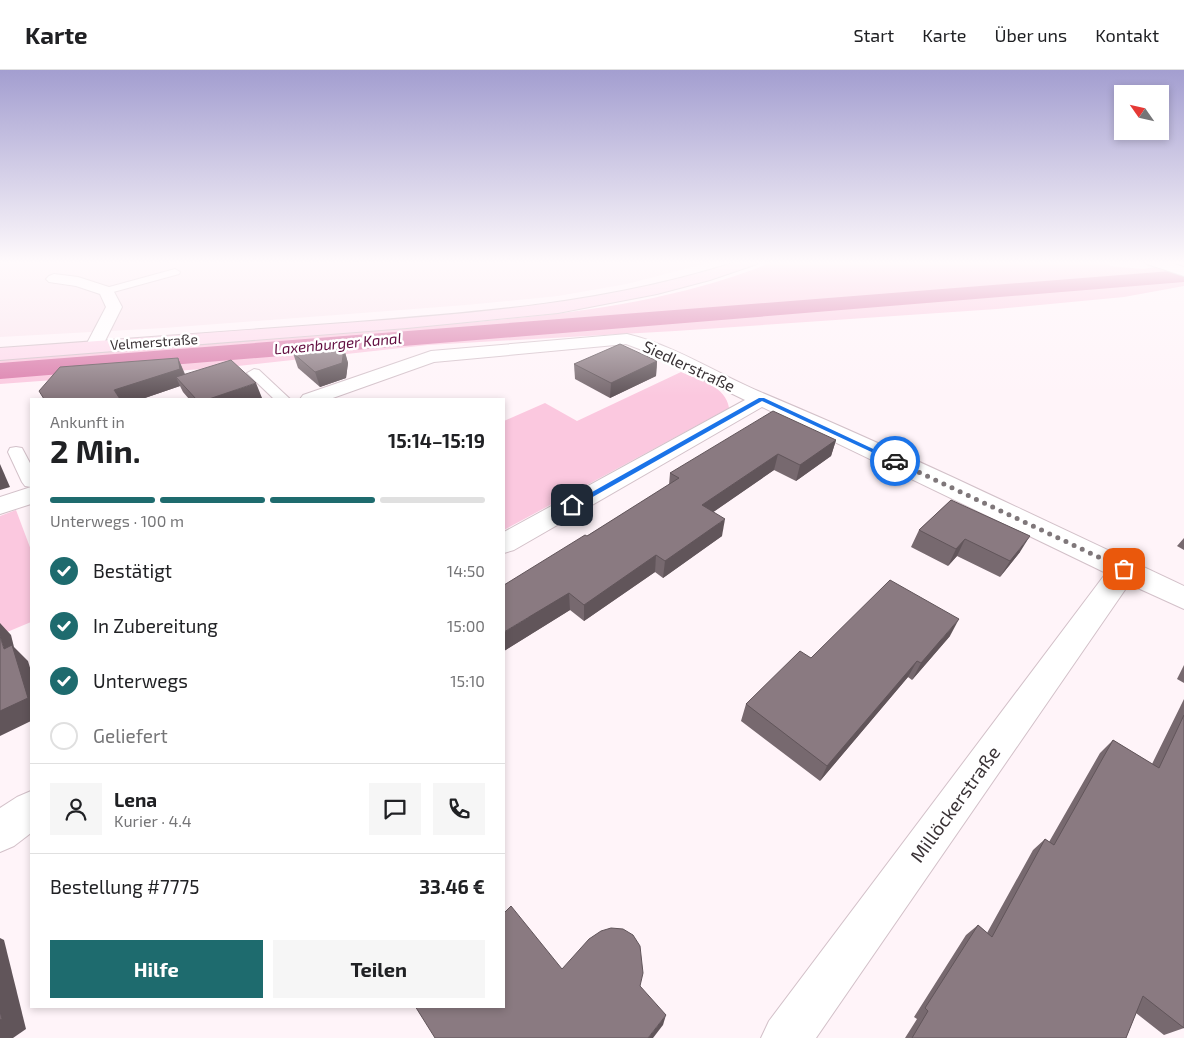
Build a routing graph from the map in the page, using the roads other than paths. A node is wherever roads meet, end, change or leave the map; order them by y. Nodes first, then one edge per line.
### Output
1 (114, 306) edge
2 (554, 306) edge
3 (94, 347) junction
4 (0, 354) edge
5 (254, 373) dead end
6 (282, 398) edge
7 (313, 398) edge
8 (761, 399) junction
9 (16, 452) dead end
10 (30, 480) edge
11 (30, 495) edge
12 (0, 506) edge
13 (505, 543) edge
14 (1124, 569) junction
15 (1184, 598) edge
16 (30, 811) edge
17 (0, 832) edge
18 (786, 1038) edge

1 - 3 street
2 - 3 street, Velmerstraße
3 - 4 street, Velmerstraße
5 - 6 lane
7 - 8 street, Siedlerstraße
8 - 13 street
8 - 14 street, Siedlerstraße
9 - 10 lane
11 - 12 street
14 - 15 street, Siedlerstraße
14 - 18 street, Millöckerstraße
16 - 17 street

